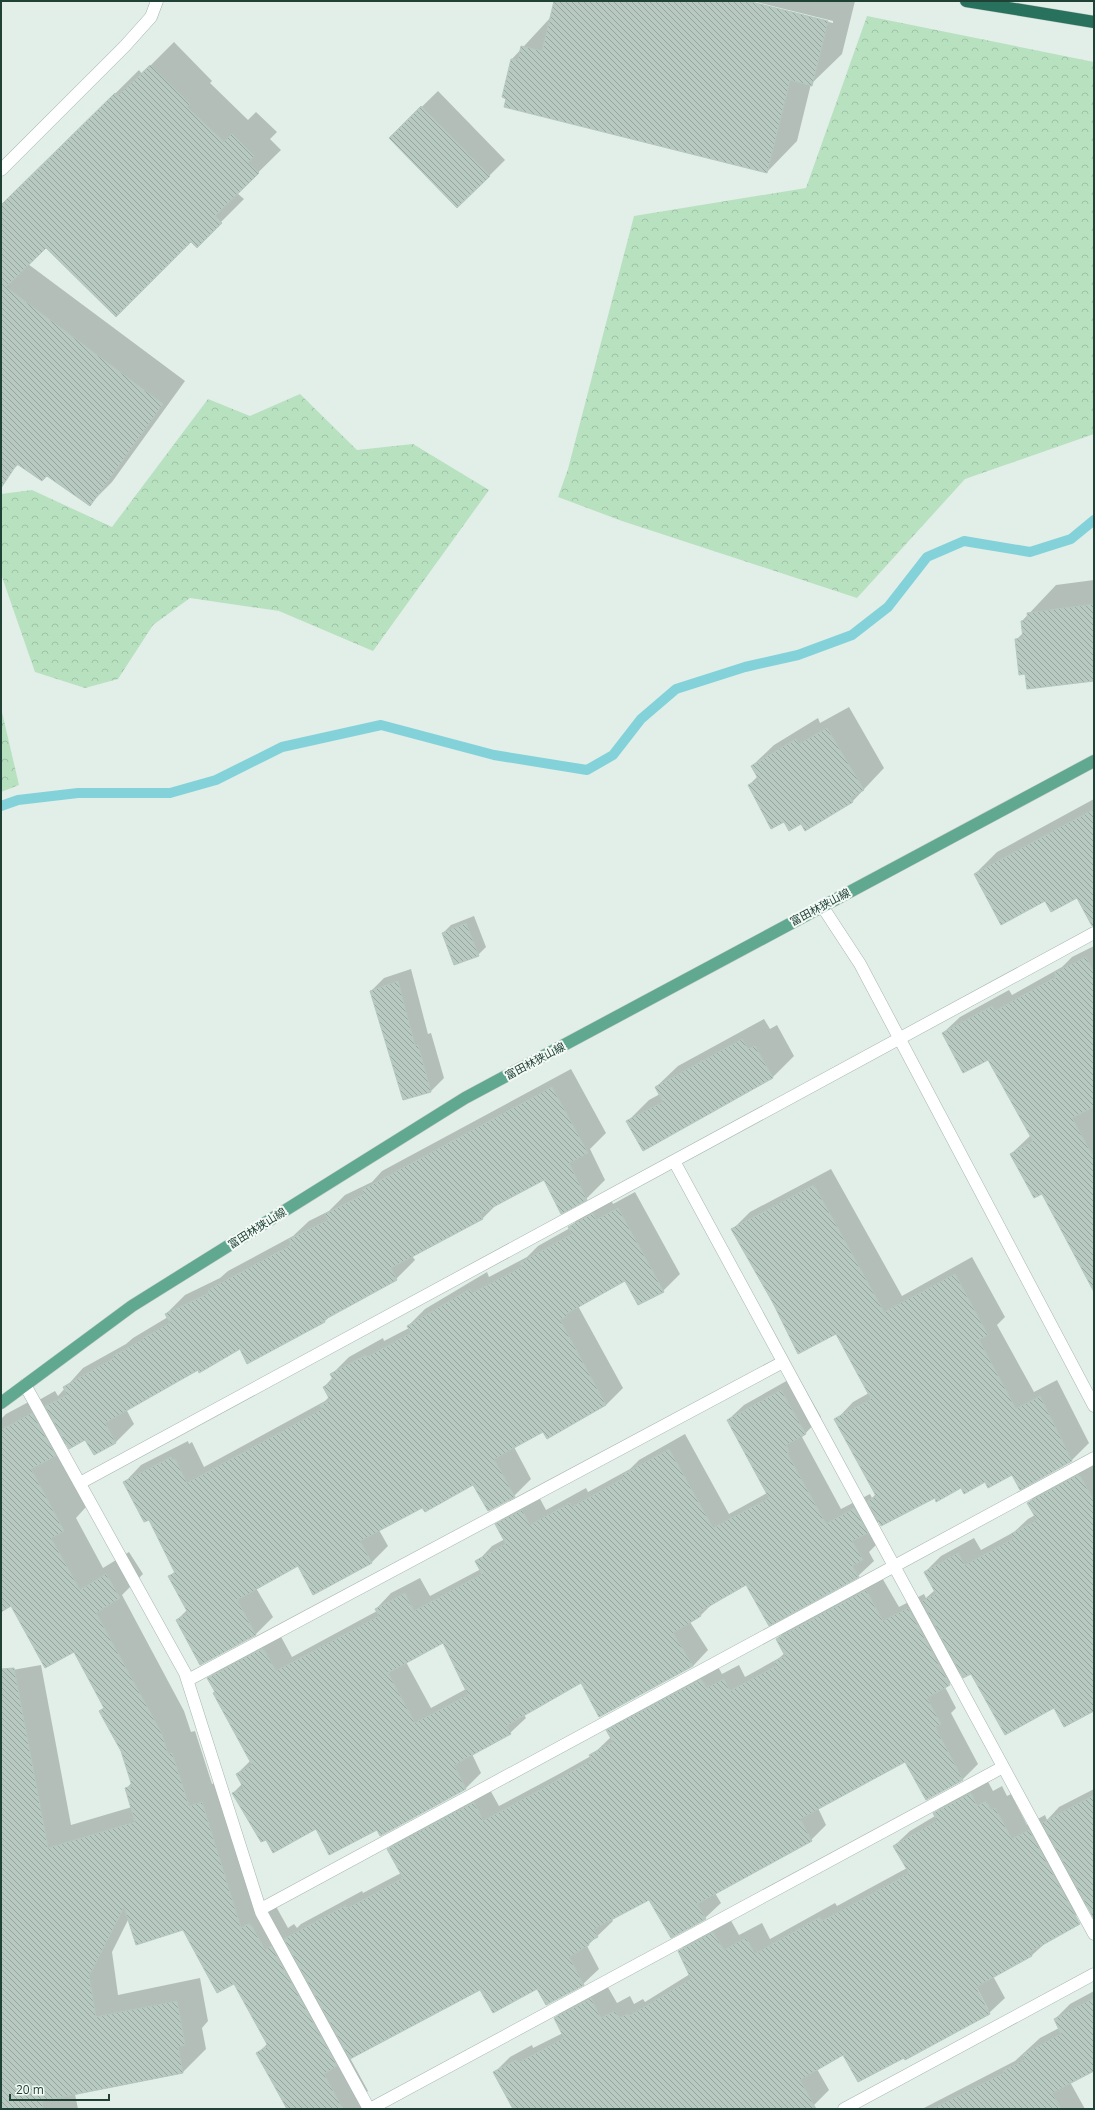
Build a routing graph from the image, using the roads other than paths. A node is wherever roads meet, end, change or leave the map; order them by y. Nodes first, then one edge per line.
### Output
1 (157, 1) edge
2 (966, 1) edge
3 (1094, 22) edge
4 (1, 170) edge
5 (1094, 761) edge
6 (822, 906) junction
7 (1094, 933) edge
8 (899, 1039) junction
9 (674, 1161) junction
10 (783, 1362) junction
11 (25, 1385) junction
12 (1, 1403) edge
13 (1094, 1406) edge
14 (1094, 1458) edge
15 (80, 1483) junction
16 (894, 1566) junction
17 (188, 1680) junction
18 (1003, 1766) junction
19 (261, 1909) junction
20 (1094, 1934) edge
21 (1094, 1974) edge
22 (369, 2109) edge
23 (844, 2109) edge

1 - 4 street
2 - 3 highway
5 - 6 main road, 富田林狭山線
6 - 8 street
6 - 11 main road, 富田林狭山線
7 - 8 street
8 - 9 street
8 - 13 street
9 - 10 street
9 - 15 street
10 - 16 street
10 - 17 street
11 - 12 main road, 富田林狭山線
11 - 15 street
14 - 16 street
15 - 17 street
16 - 18 street
16 - 19 street
17 - 19 street
18 - 20 street
18 - 22 street
19 - 22 street
21 - 23 street

